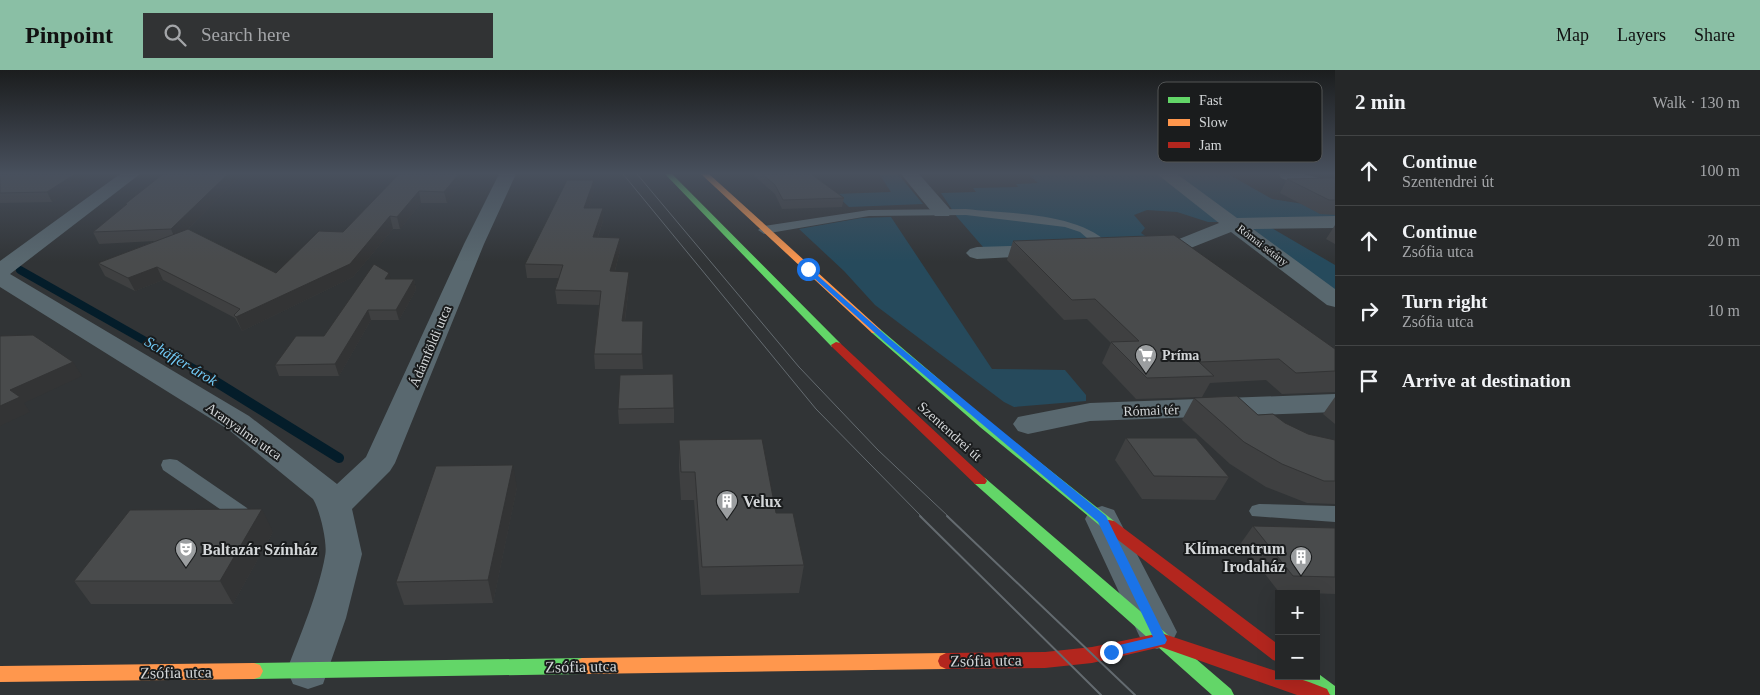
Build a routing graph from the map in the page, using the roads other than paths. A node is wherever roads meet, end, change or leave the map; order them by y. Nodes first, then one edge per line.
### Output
1 (93, 203) edge
2 (494, 203) edge
3 (695, 203) edge
4 (735, 203) edge
5 (934, 203) edge
6 (1205, 203) edge
7 (942, 212) junction
8 (1335, 222) edge
9 (1234, 224) junction
10 (764, 230) junction
11 (1115, 248) joint
12 (1179, 249) edge
13 (976, 254) dead end
14 (0, 272) edge
15 (0, 277) edge
16 (1335, 300) edge
17 (1335, 403) edge
18 (1028, 424) dead end
19 (170, 465) dead end
20 (335, 506) junction
21 (1259, 511) dead end
22 (240, 513) edge
23 (1335, 514) edge
24 (1102, 519) junction
25 (1161, 640) junction
26 (1275, 652) edge
27 (308, 670) junction
28 (0, 674) edge
29 (1313, 680) edge
30 (1225, 695) edge
31 (1321, 695) edge
32 (1333, 695) edge

1 - 14 street
2 - 20 street, Ádámföldi utca
3 - 25 main road, Szentendrei út
4 - 10 main road, Szentendrei út
5 - 7 street
6 - 9 street, Római sétány
7 - 10 lane
7 - 11 lane
8 - 9 street
9 - 12 street
9 - 16 street, Római sétány
10 - 24 main road, Szentendrei út
11 - 13 street
15 - 20 street, Aranyalma utca
17 - 18 street, Római tér
19 - 22 lane
20 - 27 street, Aranyalma utca
21 - 23 lane
24 - 25 street
24 - 26 main road, Szentendrei út
25 - 27 main road, Zsófia utca
25 - 30 main road, Szentendrei út
25 - 31 main road
27 - 28 main road, Zsófia utca
29 - 32 main road

